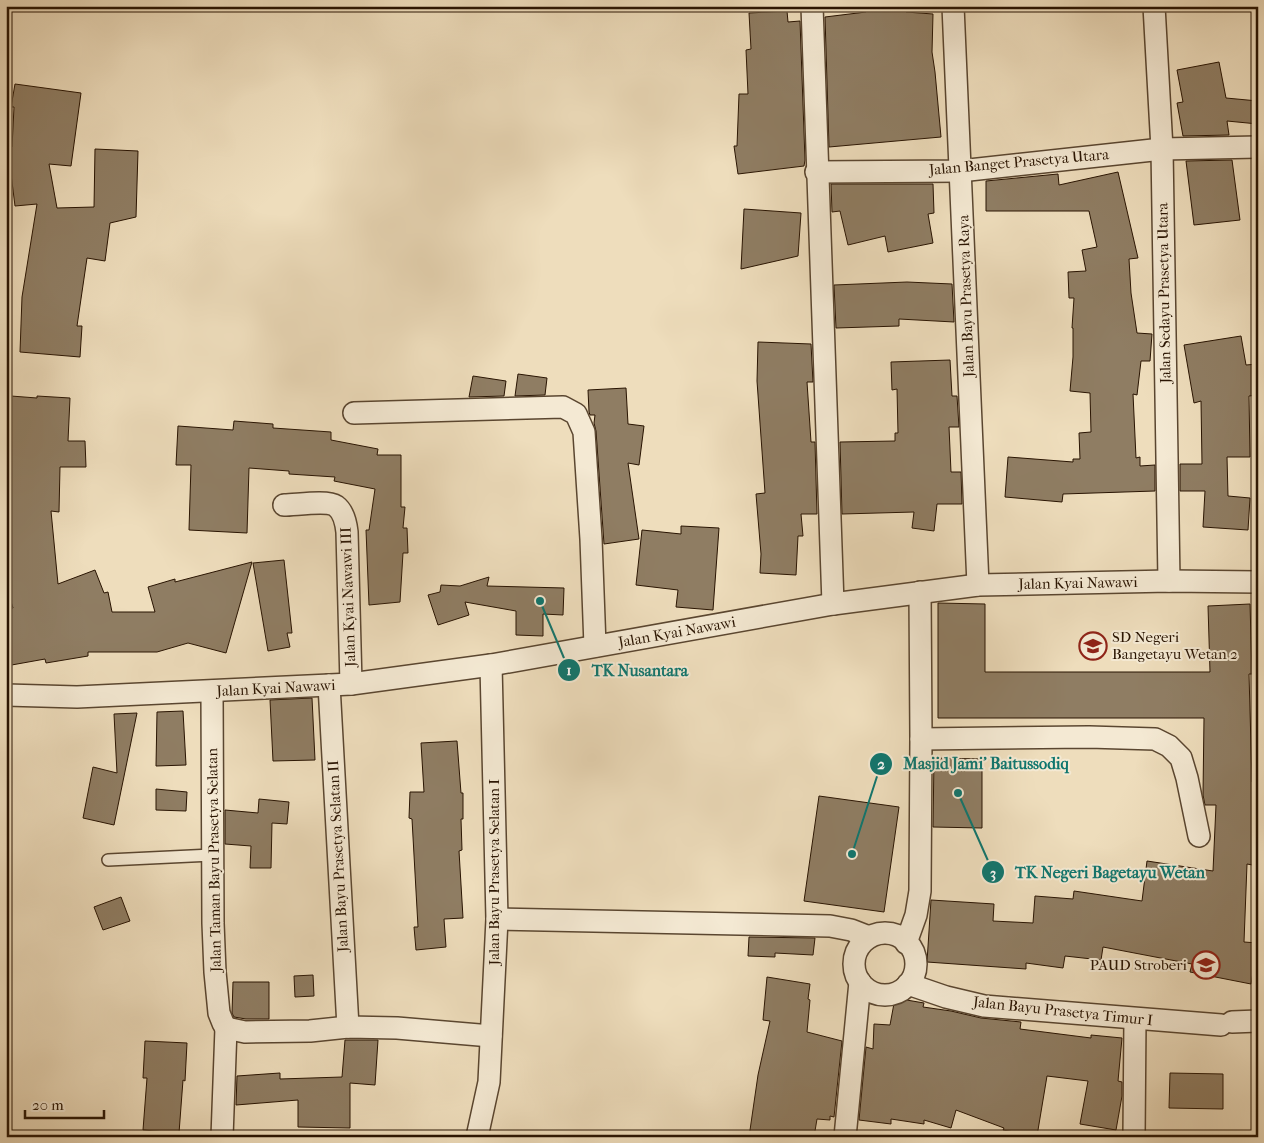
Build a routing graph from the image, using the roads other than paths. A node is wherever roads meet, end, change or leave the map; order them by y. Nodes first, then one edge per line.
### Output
1 (812, 6) edge
2 (953, 6) edge
3 (1154, 6) edge
4 (1258, 147) edge
5 (1162, 149) junction
6 (960, 171) junction
7 (816, 172) junction
8 (354, 414) dead end
9 (284, 505) dead end
10 (1168, 581) junction
11 (1258, 582) edge
12 (978, 585) junction
13 (920, 592) junction
14 (833, 604) junction
15 (595, 646) junction
16 (490, 665) junction
17 (351, 684) junction
18 (329, 685) junction
19 (212, 691) junction
20 (6, 695) edge
21 (921, 739) junction
22 (1199, 836) dead end
23 (212, 854) junction
24 (108, 860) dead end
25 (497, 919) junction
26 (869, 937) junction
27 (906, 943) junction
28 (860, 982) junction
29 (908, 984) junction
30 (1135, 1019) junction
31 (1258, 1021) edge
32 (348, 1027) junction
33 (226, 1028) junction
34 (491, 1036) junction
35 (222, 1137) edge
36 (477, 1137) edge
37 (844, 1137) edge
38 (1134, 1137) edge

1 - 7 street
2 - 6 street, Jalan Bayu Prasetya Raya
3 - 5 street, Jalan Sedayu Prasetya Utara
4 - 5 street, Jalan Banget Prasetya Utara
5 - 6 street, Jalan Banget Prasetya Utara
5 - 10 street, Jalan Sedayu Prasetya Utara
6 - 7 street, Jalan Banget Prasetya Utara
6 - 12 street, Jalan Bayu Prasetya Raya
7 - 14 street
8 - 15 street
9 - 17 street, Jalan Kyai Nawawi III
10 - 11 street, Jalan Kyai Nawawi
10 - 12 street, Jalan Kyai Nawawi
12 - 13 street, Jalan Kyai Nawawi
13 - 14 street, Jalan Kyai Nawawi
13 - 21 street
14 - 15 street, Jalan Kyai Nawawi
15 - 16 street, Jalan Kyai Nawawi
16 - 17 street, Jalan Kyai Nawawi
16 - 25 street, Jalan Bayu Prasetya Selatan I
17 - 18 street, Jalan Kyai Nawawi
18 - 19 street, Jalan Kyai Nawawi
18 - 32 street, Jalan Bayu Prasetya Selatan II
19 - 20 street, Jalan Kyai Nawawi
19 - 23 street, Jalan Taman Bayu Prasetya Selatan
21 - 22 street
21 - 27 street
23 - 24 lane
23 - 33 street, Jalan Taman Bayu Prasetya Selatan
25 - 26 street
25 - 34 street, Jalan Bayu Prasetya Selatan I
26 - 27 street
26 - 28 street
27 - 29 street
28 - 29 street
28 - 37 street
29 - 30 street, Jalan Bayu Prasetya Timur I
30 - 31 street, Jalan Bayu Prasetya Timur I
30 - 38 street
32 - 33 street
32 - 34 street
33 - 35 street, Jalan Taman Bayu Prasetya Selatan
34 - 36 street, Jalan Bayu Prasetya Selatan I

